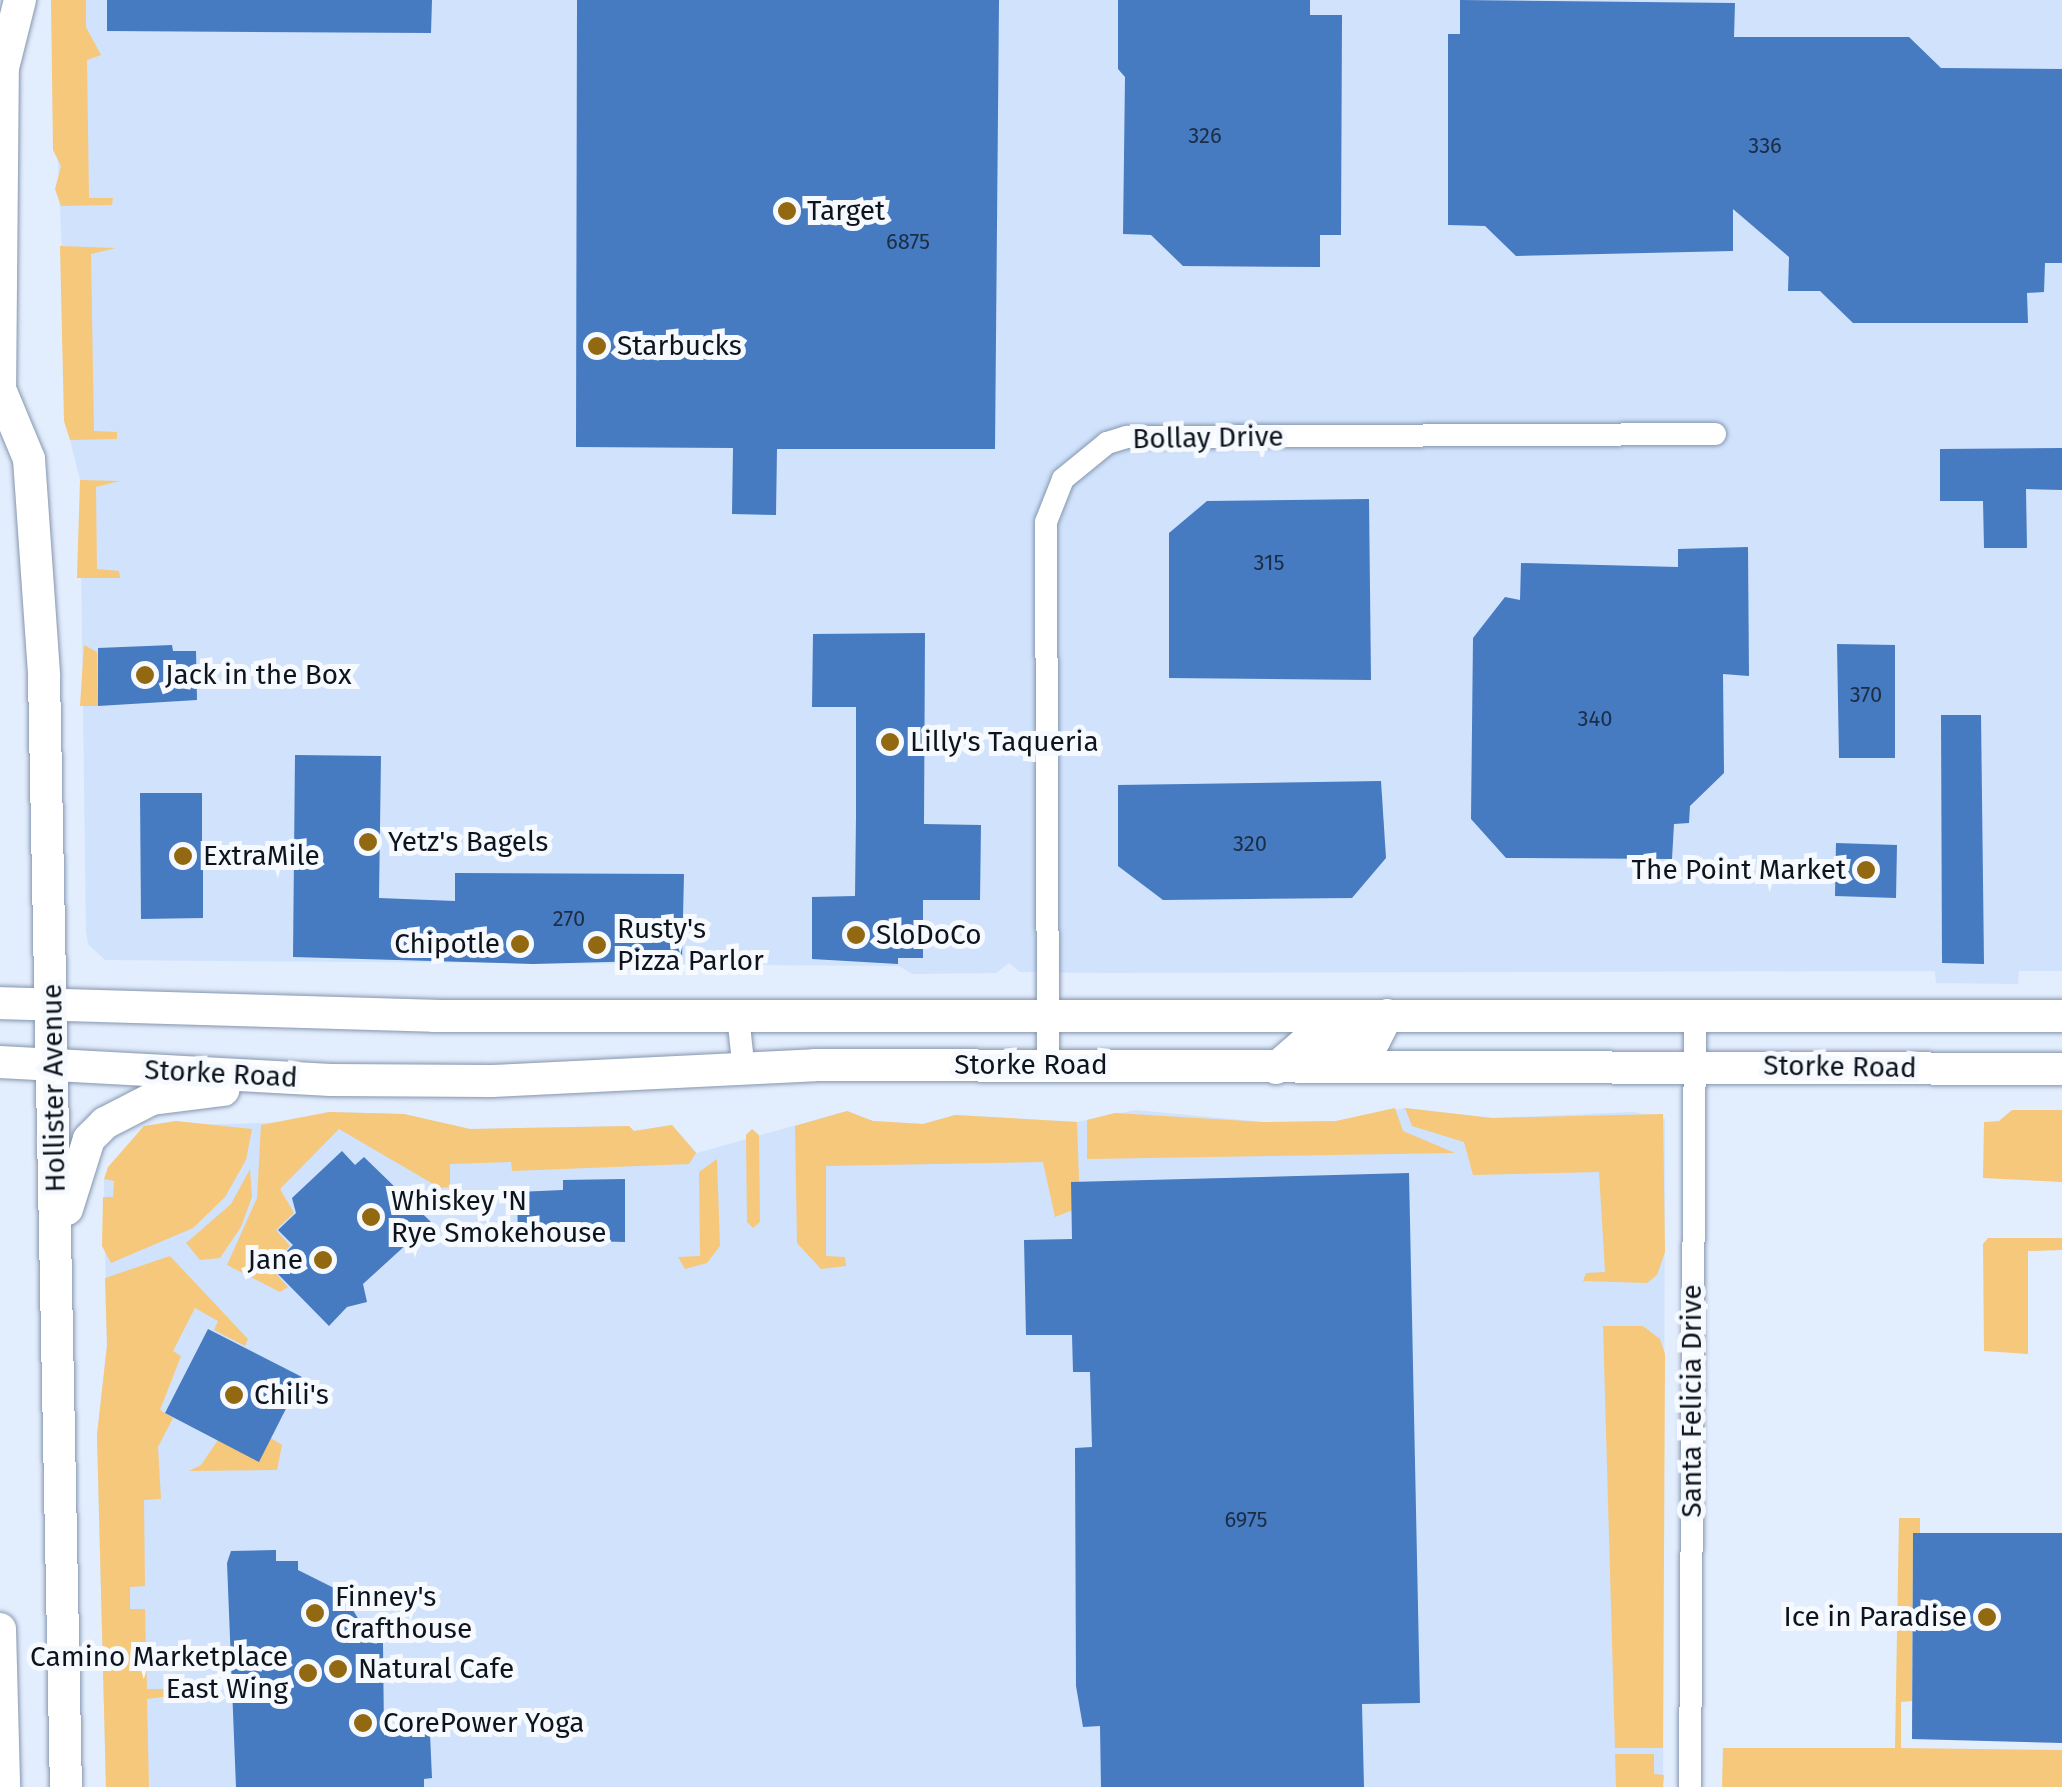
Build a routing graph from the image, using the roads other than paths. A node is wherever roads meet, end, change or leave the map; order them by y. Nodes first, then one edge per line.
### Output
1 (20, 0) edge
2 (1, 65) edge
3 (1, 396) edge
4 (1715, 434) dead end
5 (0, 1003) edge
6 (53, 1004) junction
7 (1048, 1015) junction
8 (1388, 1015) junction
9 (1695, 1015) junction
10 (738, 1016) junction
11 (2062, 1016) edge
12 (0, 1062) edge
13 (54, 1064) junction
14 (1048, 1064) junction
15 (1696, 1066) junction
16 (1276, 1068) junction
17 (2062, 1069) edge
18 (744, 1071) junction
19 (331, 1080) junction
20 (57, 1296) junction
21 (0, 1629) edge
22 (4, 1787) edge
23 (66, 1787) edge
24 (1690, 1787) edge

1 - 2 main road, Hollister Avenue
2 - 3 main road, Hollister Avenue
3 - 6 main road, Hollister Avenue
4 - 7 street, Bollay Drive
5 - 6 main road, Storke Road
6 - 10 main road, Storke Road
6 - 13 main road, Hollister Avenue
7 - 8 main road, Storke Road
7 - 10 main road, Storke Road
7 - 14 street, Bollay Drive
8 - 9 main road, Storke Road
8 - 16 main road
9 - 11 main road, Storke Road
9 - 15 street, Santa Felicia Drive
10 - 18 street
12 - 13 main road, Storke Road
13 - 19 main road, Storke Road
13 - 20 main road, Hollister Avenue
14 - 16 main road, Storke Road
14 - 18 main road, Storke Road
15 - 16 main road, Storke Road
15 - 17 main road, Storke Road
15 - 24 street, Santa Felicia Drive
18 - 19 main road, Storke Road
19 - 20 main road
20 - 23 main road, Hollister Avenue
21 - 22 main road

